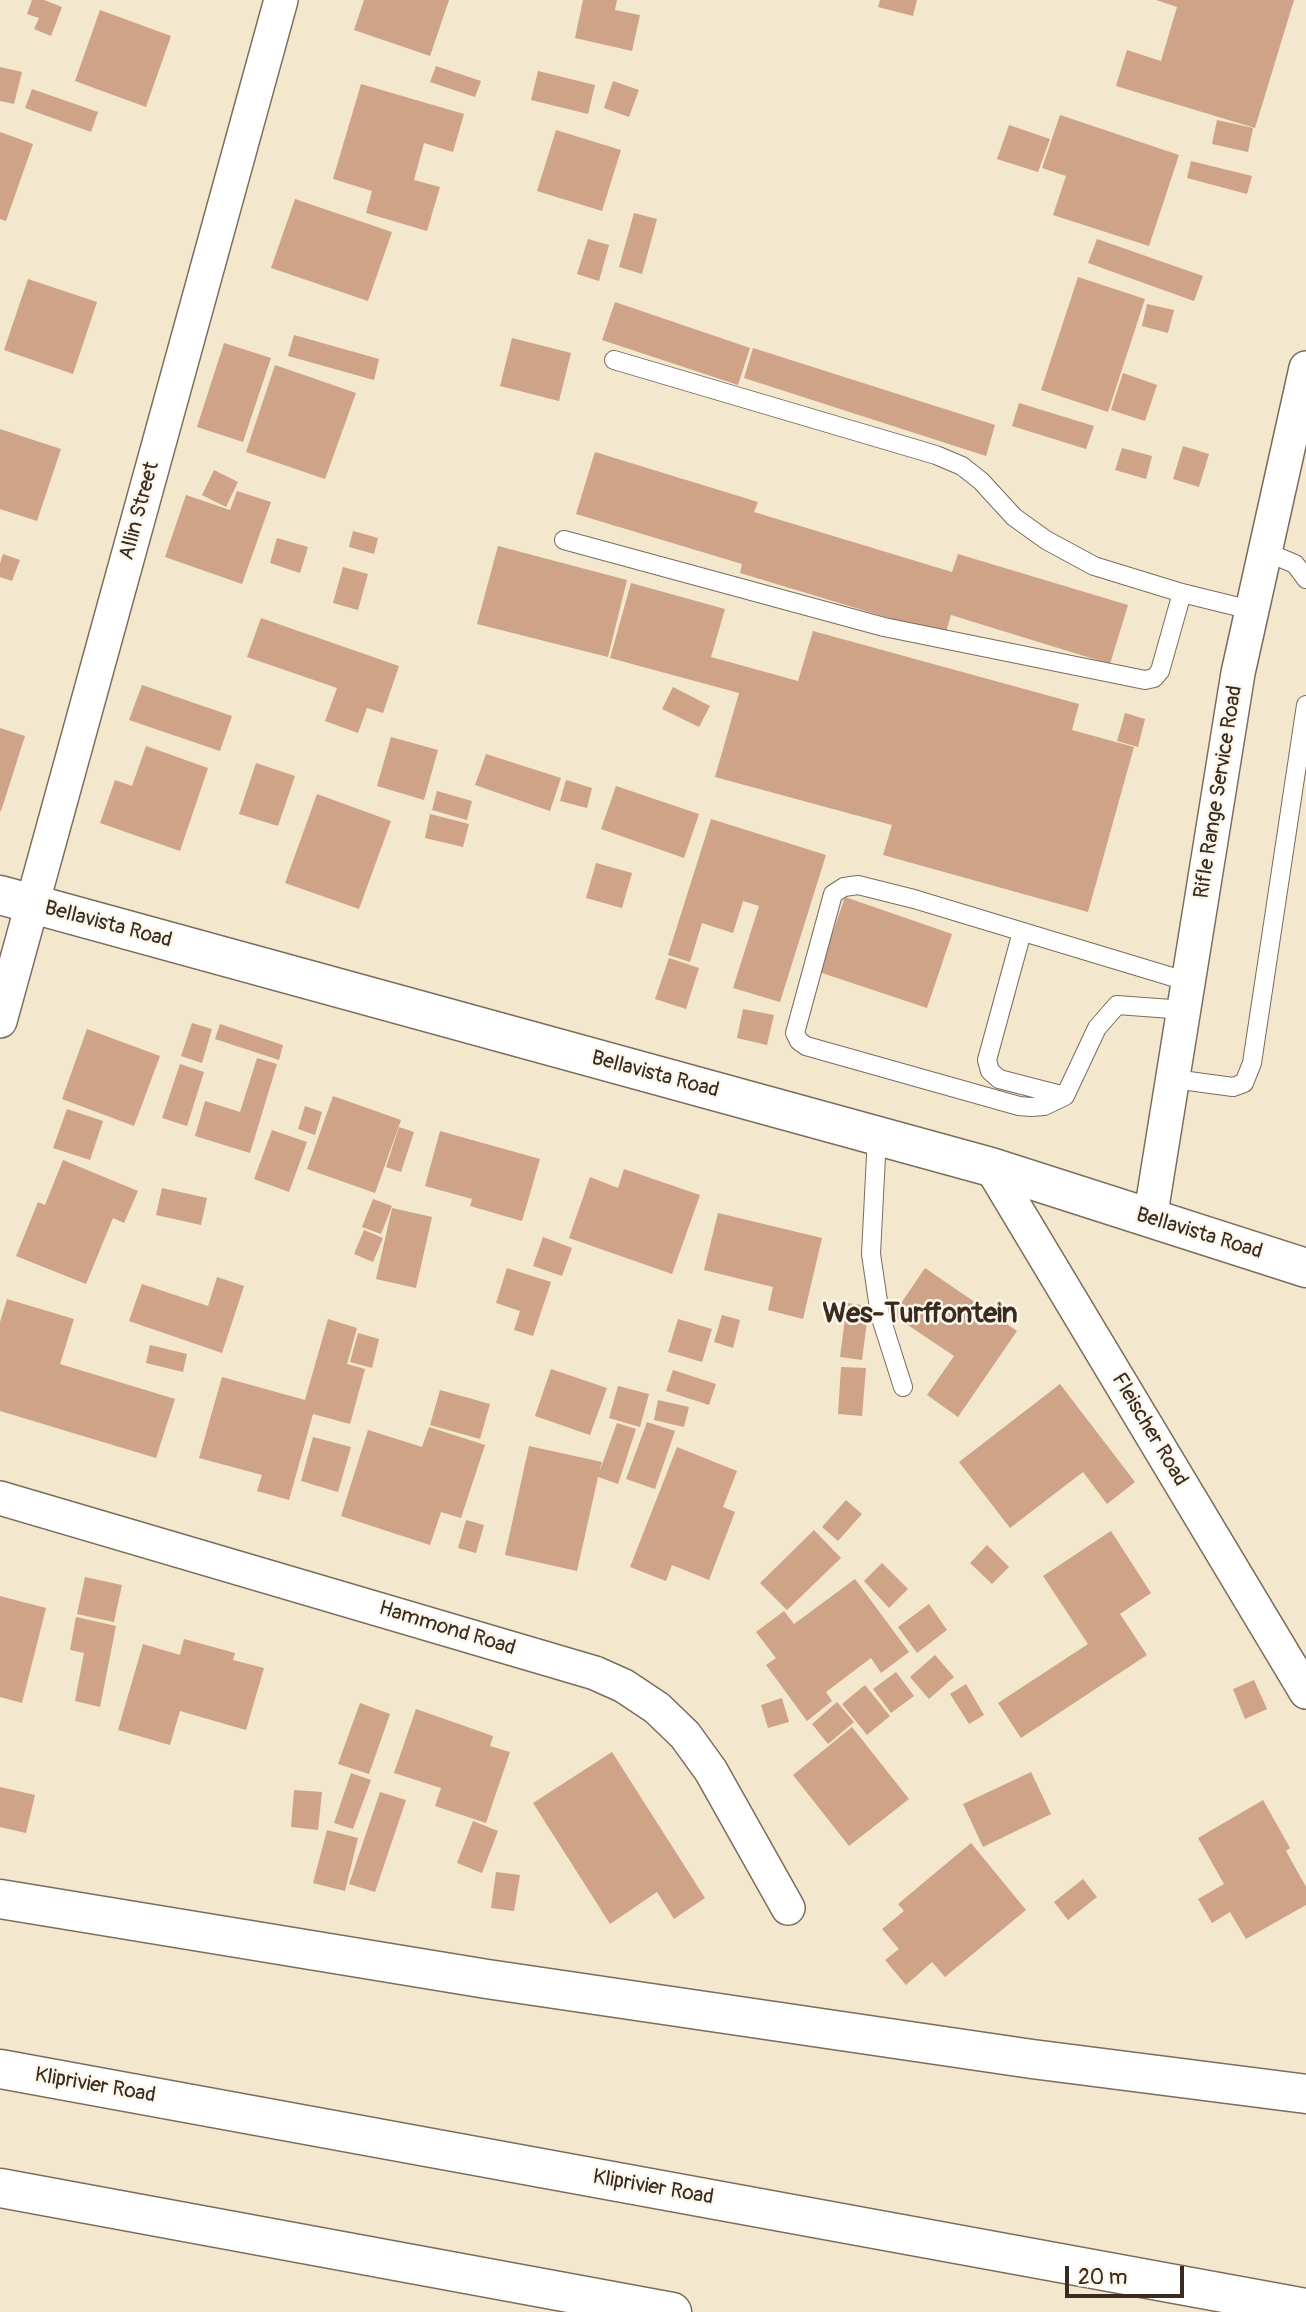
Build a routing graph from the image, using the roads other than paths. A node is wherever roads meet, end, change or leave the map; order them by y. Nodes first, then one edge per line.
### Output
1 (281, 0) edge
2 (614, 360) dead end
3 (1306, 368) edge
4 (564, 540) dead end
5 (1264, 551) junction
6 (1306, 579) edge
7 (1182, 593) junction
8 (1251, 610) junction
9 (1306, 705) edge
10 (16, 899) edge
11 (1022, 932) junction
12 (1187, 996) junction
13 (0, 1021) edge
14 (1174, 1079) junction
15 (1065, 1096) junction
16 (877, 1136) junction
17 (991, 1167) junction
18 (1150, 1219) junction
19 (1306, 1268) edge
20 (903, 1387) dead end
21 (0, 1498) edge
22 (1306, 1692) edge
23 (0, 1899) edge
24 (788, 1908) dead end
25 (0, 2069) edge
26 (1294, 2087) edge
27 (0, 2188) edge
28 (1306, 2308) edge
29 (672, 2312) edge

1 - 10 street, Allin Street
2 - 7 lane
3 - 5 street, Rifle Range Service Road
4 - 7 lane
5 - 6 lane
5 - 8 street, Rifle Range Service Road
7 - 8 lane
8 - 12 street, Rifle Range Service Road
9 - 14 lane
10 - 13 street, Allin Street
10 - 16 main road, Bellavista Road
11 - 12 lane
11 - 15 lane
11 - 15 lane
12 - 14 street, Rifle Range Service Road
12 - 15 lane
14 - 18 street, Rifle Range Service Road
16 - 17 main road, Bellavista Road
16 - 20 lane
17 - 18 main road, Bellavista Road
17 - 22 street, Fleischer Road
18 - 19 main road, Bellavista Road
21 - 24 street, Hammond Road
23 - 26 main road
25 - 28 main road, Kliprivier Road
27 - 29 main road

